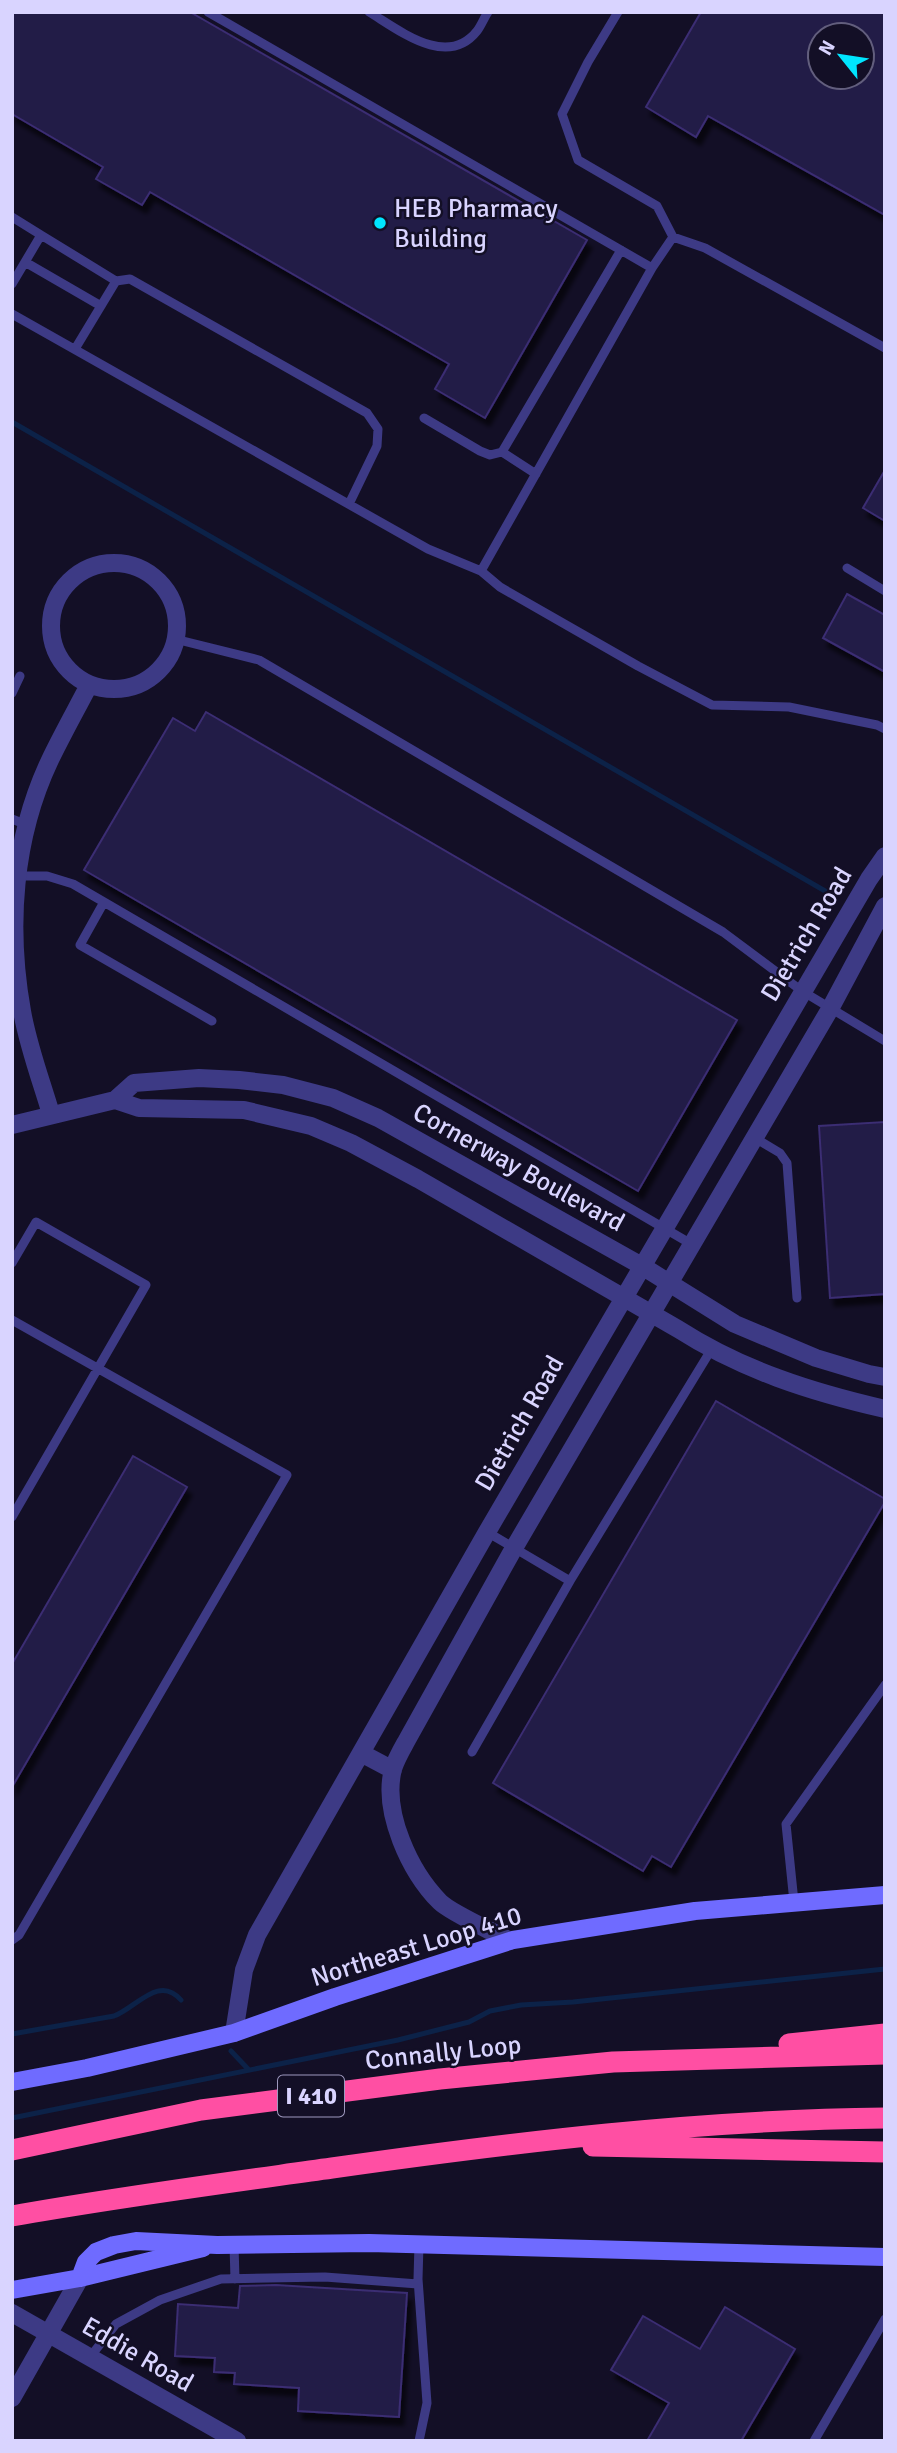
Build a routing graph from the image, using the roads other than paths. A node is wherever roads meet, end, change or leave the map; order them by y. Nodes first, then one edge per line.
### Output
1 (208, 12) edge
2 (369, 12) edge
3 (488, 12) edge
4 (618, 12) edge
5 (12, 217) edge
6 (41, 235) junction
7 (673, 237) junction
8 (621, 250) junction
9 (25, 262) junction
10 (652, 268) junction
11 (116, 281) junction
12 (12, 284) edge
13 (101, 306) junction
14 (12, 314) edge
15 (885, 348) edge
16 (75, 349) junction
17 (424, 418) dead end
18 (502, 452) junction
19 (536, 474) junction
20 (349, 504) junction
21 (847, 568) dead end
22 (481, 571) junction
23 (885, 591) edge
24 (176, 639) junction
25 (20, 676) dead end
26 (89, 685) junction
27 (12, 694) edge
28 (885, 729) edge
29 (20, 822) edge
30 (885, 856) edge
31 (18, 876) junction
32 (104, 902) junction
33 (885, 906) edge
34 (802, 991) junction
35 (830, 1009) junction
36 (212, 1021) dead end
37 (885, 1041) edge
38 (114, 1100) junction
39 (51, 1114) junction
40 (12, 1125) edge
41 (755, 1138) junction
42 (663, 1228) junction
43 (693, 1245) junction
44 (12, 1263) edge
45 (642, 1266) junction
46 (671, 1283) junction
47 (623, 1297) junction
48 (797, 1298) dead end
49 (652, 1313) junction
50 (12, 1320) edge
51 (711, 1350) junction
52 (97, 1367) junction
53 (885, 1377) edge
54 (885, 1409) edge
55 (12, 1517) edge
56 (486, 1532) junction
57 (514, 1548) junction
58 (570, 1581) junction
59 (885, 1685) edge
60 (472, 1752) dead end
61 (361, 1753) junction
62 (393, 1770) junction
63 (885, 1895) edge
64 (794, 1902) junction
65 (12, 1940) edge
66 (510, 1941) junction
67 (234, 2033) junction
68 (885, 2034) edge
69 (885, 2054) edge
70 (613, 2062) junction
71 (12, 2082) edge
72 (885, 2118) edge
73 (503, 2144) junction
74 (12, 2150) edge
75 (885, 2152) edge
76 (12, 2216) edge
77 (419, 2244) junction
78 (225, 2245) junction
79 (885, 2257) edge
80 (80, 2278) junction
81 (235, 2279) junction
82 (418, 2284) junction
83 (12, 2290) edge
84 (12, 2313) edge
85 (885, 2319) edge
86 (50, 2334) junction
87 (90, 2357) junction
88 (12, 2398) edge
89 (237, 2441) edge
90 (419, 2441) edge
91 (814, 2441) edge

1 - 8 lane
2 - 3 lane
4 - 7 lane
5 - 6 lane
6 - 9 lane
6 - 11 lane
7 - 10 lane
7 - 15 lane
8 - 10 lane
8 - 18 lane
9 - 12 lane
9 - 13 lane
10 - 19 lane
11 - 13 lane
11 - 20 lane
13 - 16 lane
14 - 16 lane
16 - 20 lane
17 - 18 lane
18 - 19 lane
19 - 22 lane
20 - 22 lane
21 - 23 lane
22 - 28 lane
24 - 26 street
24 - 26 street
24 - 34 lane
25 - 27 lane
26 - 29 street
29 - 31 street
30 - 34 street, Dietrich Road
31 - 32 lane
31 - 39 street
32 - 36 lane
32 - 42 lane
33 - 35 street, Dietrich Road
34 - 35 lane
34 - 42 street, Dietrich Road
35 - 37 lane
35 - 41 street, Dietrich Road
38 - 39 street, Cornerway Boulevard
38 - 45 street, Cornerway Boulevard
38 - 47 street, Cornerway Boulevard
39 - 40 street, Cornerway Boulevard
41 - 43 street, Dietrich Road
41 - 48 lane
42 - 43 lane
42 - 45 street, Dietrich Road
43 - 46 street, Dietrich Road
44 - 52 lane
45 - 46 street, Cornerway Boulevard
45 - 47 street, Dietrich Road
46 - 49 street, Dietrich Road
46 - 53 street, Cornerway Boulevard
47 - 49 street, Cornerway Boulevard
47 - 56 street, Dietrich Road
49 - 51 street, Cornerway Boulevard
49 - 57 street, Dietrich Road
50 - 52 lane
51 - 54 street, Cornerway Boulevard
51 - 58 lane
52 - 55 lane
52 - 65 lane
56 - 57 lane
56 - 61 street, Dietrich Road
57 - 58 lane
57 - 62 street, Dietrich Road
58 - 60 lane
59 - 64 lane
61 - 62 street
61 - 67 street, Dietrich Road
62 - 66 street, Dietrich Road
63 - 64 main road, Northeast Loop 410
64 - 66 main road, Northeast Loop 410
66 - 67 main road, Northeast Loop 410
67 - 71 main road, Northeast Loop 410
68 - 70 highway
69 - 70 highway, Connally Loop / I 410
70 - 74 highway, Connally Loop / I 410
72 - 73 highway
73 - 75 highway
73 - 76 highway
77 - 78 main road
77 - 79 main road
77 - 82 lane
78 - 80 main road
78 - 80 main road
78 - 81 lane
80 - 83 main road
80 - 86 street
81 - 82 lane
81 - 87 lane
82 - 90 lane
84 - 86 street, Eddie Road
85 - 91 lane
86 - 87 street, Eddie Road
86 - 88 street
87 - 89 street, Eddie Road

